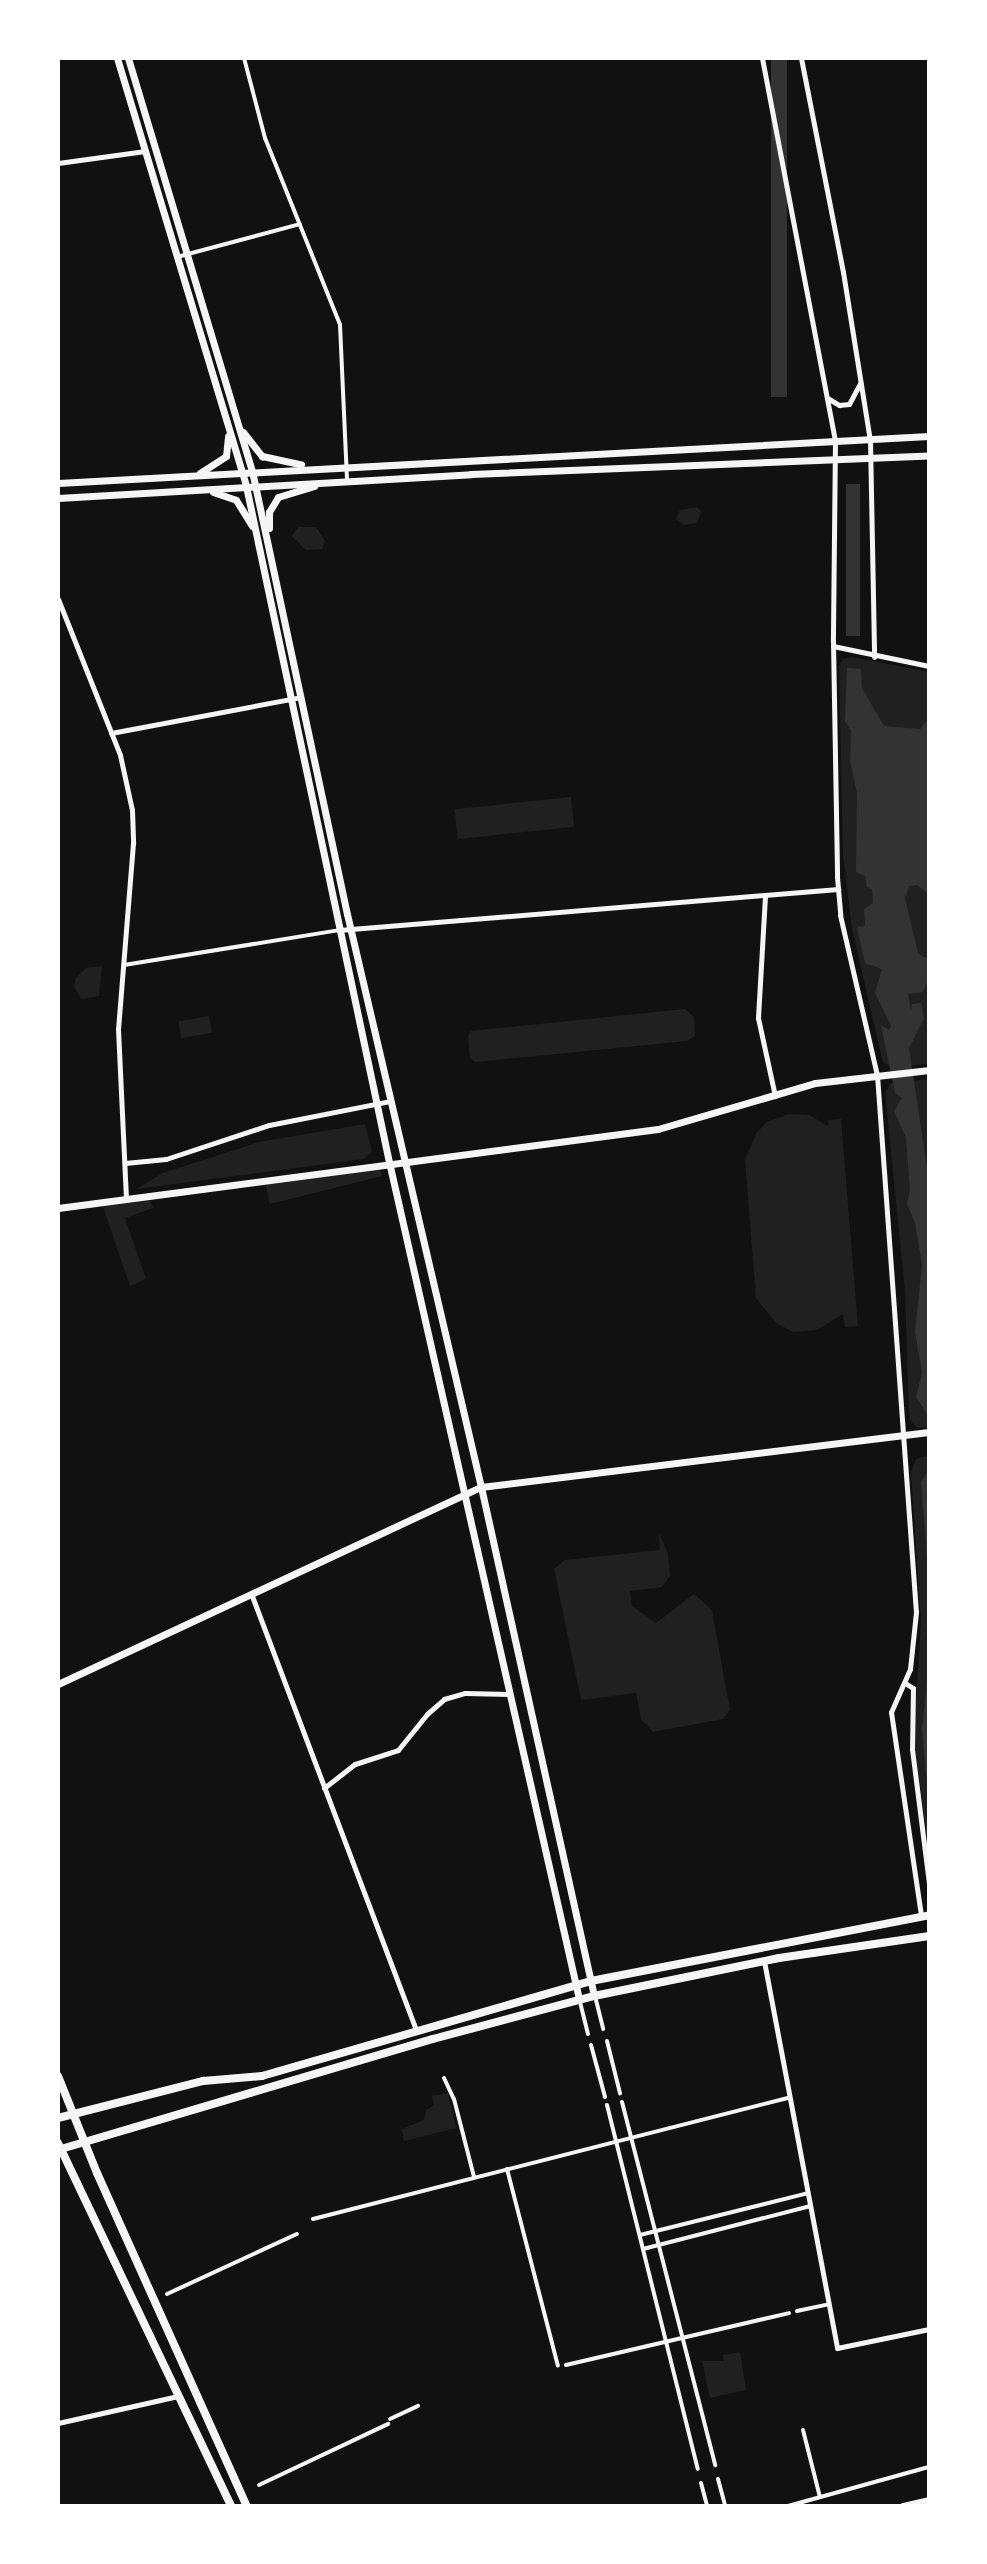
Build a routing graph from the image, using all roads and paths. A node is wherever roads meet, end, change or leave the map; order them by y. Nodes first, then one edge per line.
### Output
1 (117, 58) edge
2 (128, 58) edge
3 (244, 58) edge
4 (762, 58) edge
5 (801, 58) edge
6 (145, 151) junction
7 (58, 163) edge
8 (300, 224) junction
9 (186, 254) junction
10 (177, 257) junction
11 (861, 381) junction
12 (828, 398) junction
13 (236, 419) junction
14 (227, 422) junction
15 (929, 436) edge
16 (870, 440) junction
17 (835, 441) junction
18 (929, 456) edge
19 (870, 459) junction
20 (836, 460) junction
21 (343, 466) junction
22 (242, 471) junction
23 (252, 471) junction
24 (193, 476) junction
25 (344, 481) junction
26 (58, 483) edge
27 (256, 485) junction
28 (246, 486) junction
29 (195, 490) junction
30 (58, 498) edge
31 (270, 546) junction
32 (260, 547) junction
33 (58, 599) edge
34 (833, 646) junction
35 (874, 657) junction
36 (929, 666) edge
37 (301, 697) junction
38 (291, 699) junction
39 (111, 733) junction
40 (838, 889) junction
41 (765, 896) junction
42 (339, 930) junction
43 (351, 930) junction
44 (123, 965) junction
45 (929, 1070) edge
46 (877, 1075) junction
47 (775, 1096) junction
48 (390, 1101) junction
49 (377, 1103) junction
50 (404, 1160) junction
51 (389, 1162) junction
52 (125, 1163) junction
53 (126, 1198) junction
54 (58, 1208) edge
55 (929, 1432) edge
56 (901, 1436) junction
57 (481, 1487) junction
58 (465, 1494) junction
59 (252, 1596) junction
60 (905, 1683) junction
61 (58, 1684) edge
62 (510, 1694) junction
63 (324, 1788) junction
64 (929, 1883) edge
65 (925, 1916) edge
66 (929, 1936) edge
67 (764, 1960) junction
68 (591, 1981) junction
69 (576, 1985) junction
70 (594, 1996) junction
71 (579, 1999) junction
72 (603, 2029) dead end
73 (416, 2031) junction
74 (588, 2034) dead end
75 (607, 2041) dead end
76 (591, 2045) dead end
77 (58, 2076) edge
78 (444, 2078) dead end
79 (620, 2093) dead end
80 (605, 2097) dead end
81 (790, 2097) junction
82 (622, 2102) dead end
83 (607, 2105) dead end
84 (75, 2113) junction
85 (58, 2118) edge
86 (631, 2137) junction
87 (616, 2141) junction
88 (85, 2143) junction
89 (59, 2147) edge
90 (507, 2169) junction
91 (474, 2177) junction
92 (808, 2193) junction
93 (811, 2206) junction
94 (313, 2219) dead end
95 (656, 2231) junction
96 (297, 2234) dead end
97 (640, 2235) junction
98 (659, 2245) junction
99 (643, 2249) junction
100 (167, 2294) dead end
101 (829, 2304) junction
102 (797, 2311) dead end
103 (789, 2313) dead end
104 (929, 2329) edge
105 (683, 2338) junction
106 (666, 2341) junction
107 (566, 2365) dead end
108 (558, 2366) dead end
109 (180, 2396) junction
110 (418, 2406) dead end
111 (58, 2423) edge
112 (803, 2430) dead end
113 (715, 2465) dead end
114 (929, 2467) edge
115 (698, 2469) dead end
116 (718, 2479) dead end
117 (701, 2483) dead end
118 (259, 2485) dead end
119 (820, 2498) junction
120 (929, 2500) edge
121 (231, 2506) edge
122 (247, 2506) edge
123 (707, 2506) edge
124 (725, 2506) edge
125 (788, 2506) edge
126 (903, 2506) edge

1 - 6 main road
2 - 9 main road
3 - 8 street
4 - 12 street
5 - 11 street
6 - 7 street
6 - 10 main road
8 - 9 street
8 - 21 street
9 - 10 street
9 - 13 main road
10 - 14 main road
11 - 12 street
11 - 16 street
12 - 17 street
13 - 21 main road
13 - 23 main road
14 - 22 main road
14 - 24 main road
15 - 16 main road
16 - 17 main road
16 - 19 street
17 - 20 street
17 - 21 main road
18 - 19 main road
19 - 20 main road
19 - 35 street
20 - 25 main road
20 - 34 street
21 - 23 main road
21 - 25 street
22 - 23 main road
22 - 24 main road
22 - 28 main road
23 - 27 main road
24 - 26 main road
25 - 27 main road
25 - 31 main road
27 - 28 main road
27 - 31 main road
28 - 29 main road
28 - 32 main road
29 - 30 main road
29 - 32 main road
31 - 37 main road
32 - 38 main road
33 - 39 street
34 - 35 street
34 - 40 street
35 - 36 street
37 - 38 street
37 - 43 main road
38 - 39 street
38 - 42 main road
39 - 44 street
40 - 41 street
40 - 46 street
41 - 43 street
41 - 47 street
42 - 43 street
42 - 44 street
42 - 49 main road
43 - 48 main road
44 - 52 street
45 - 46 main road
46 - 47 main road
46 - 56 street
47 - 50 main road
48 - 49 street
48 - 50 main road
49 - 51 main road
49 - 52 street
50 - 51 main road
50 - 57 main road
51 - 53 main road
51 - 58 main road
52 - 53 street
53 - 54 main road
55 - 56 main road
56 - 57 main road
56 - 60 street
57 - 58 main road
57 - 68 main road
58 - 59 main road
58 - 62 main road
59 - 61 main road
59 - 63 street
60 - 64 street
60 - 65 street
62 - 63 street
62 - 69 main road
63 - 73 street
65 - 68 main road
66 - 67 main road
67 - 70 main road
67 - 81 street
68 - 69 main road
68 - 70 main road
69 - 71 main road
69 - 73 main road
70 - 71 main road
70 - 72 street
71 - 74 street
71 - 88 main road
73 - 84 main road
75 - 79 street
76 - 80 street
77 - 84 main road
78 - 91 street
81 - 86 street
81 - 92 street
82 - 86 street
83 - 87 street
84 - 85 main road
84 - 88 main road
86 - 87 street
86 - 95 street
87 - 90 street
87 - 97 street
88 - 89 main road
88 - 122 main road
89 - 109 main road
90 - 91 street
90 - 108 street
91 - 94 street
92 - 93 street
92 - 95 street
93 - 98 street
93 - 101 street
95 - 97 street
95 - 98 street
96 - 100 street
97 - 99 street
98 - 99 street
98 - 105 street
99 - 106 street
101 - 102 street
101 - 104 street
103 - 105 street
105 - 106 street
105 - 113 street
106 - 107 street
106 - 115 street
109 - 111 street
109 - 121 main road
110 - 118 street
112 - 119 street
114 - 119 street
116 - 124 street
117 - 123 street
119 - 125 street
120 - 126 main road

